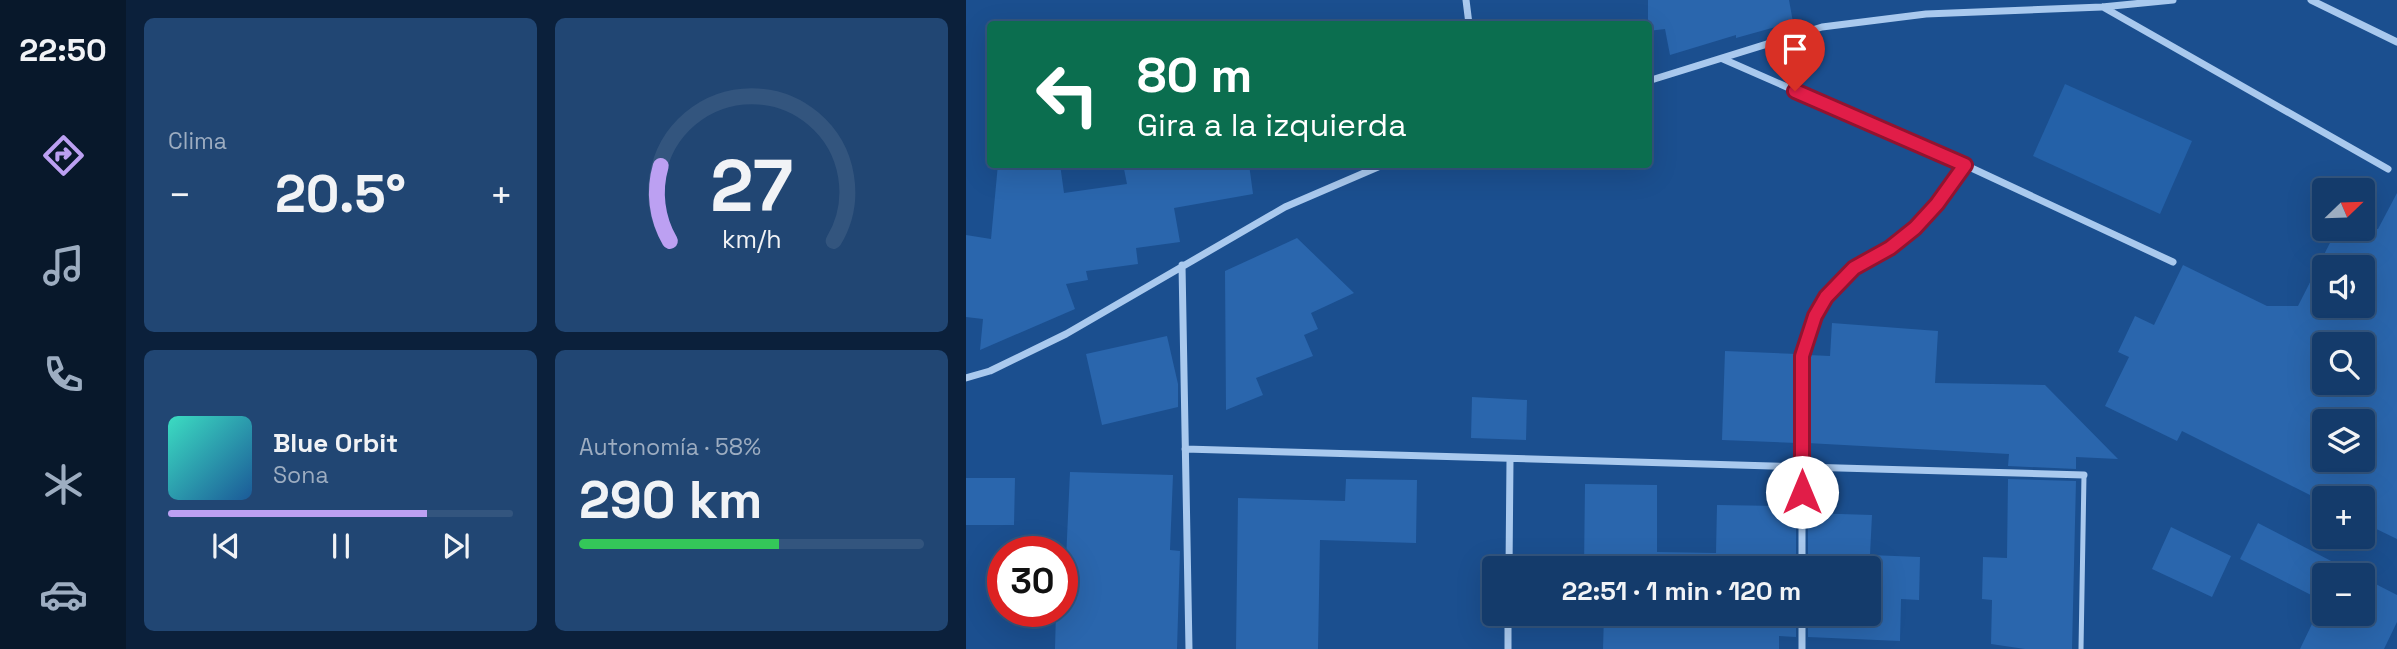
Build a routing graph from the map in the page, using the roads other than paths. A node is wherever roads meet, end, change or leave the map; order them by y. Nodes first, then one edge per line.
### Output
1 (1466, 0) edge
2 (2173, 0) edge
3 (2311, 0) edge
4 (2102, 7) junction
5 (1469, 21) edge
6 (2397, 42) edge
7 (1722, 59) junction
8 (1652, 80) edge
9 (1965, 165) junction
10 (1376, 168) edge
11 (2388, 169) dead end
12 (2173, 262) dead end
13 (1182, 265) junction
14 (966, 378) edge
15 (1185, 449) junction
16 (1510, 460) junction
17 (1802, 466) junction
18 (2084, 475) joint
19 (1509, 556) edge
20 (1802, 556) edge
21 (1508, 626) edge
22 (1802, 626) edge
23 (1189, 649) edge
24 (1508, 649) edge
25 (1802, 649) edge
26 (2081, 649) edge

1 - 5 street
2 - 4 street
3 - 6 street
4 - 7 street
4 - 11 street
7 - 8 street
7 - 9 street
9 - 12 street
9 - 17 lane
10 - 13 street
13 - 14 street
13 - 15 street
15 - 16 street
15 - 23 street
16 - 17 street
16 - 19 street
17 - 18 street
17 - 20 street
18 - 26 lane
21 - 24 street
22 - 25 street

